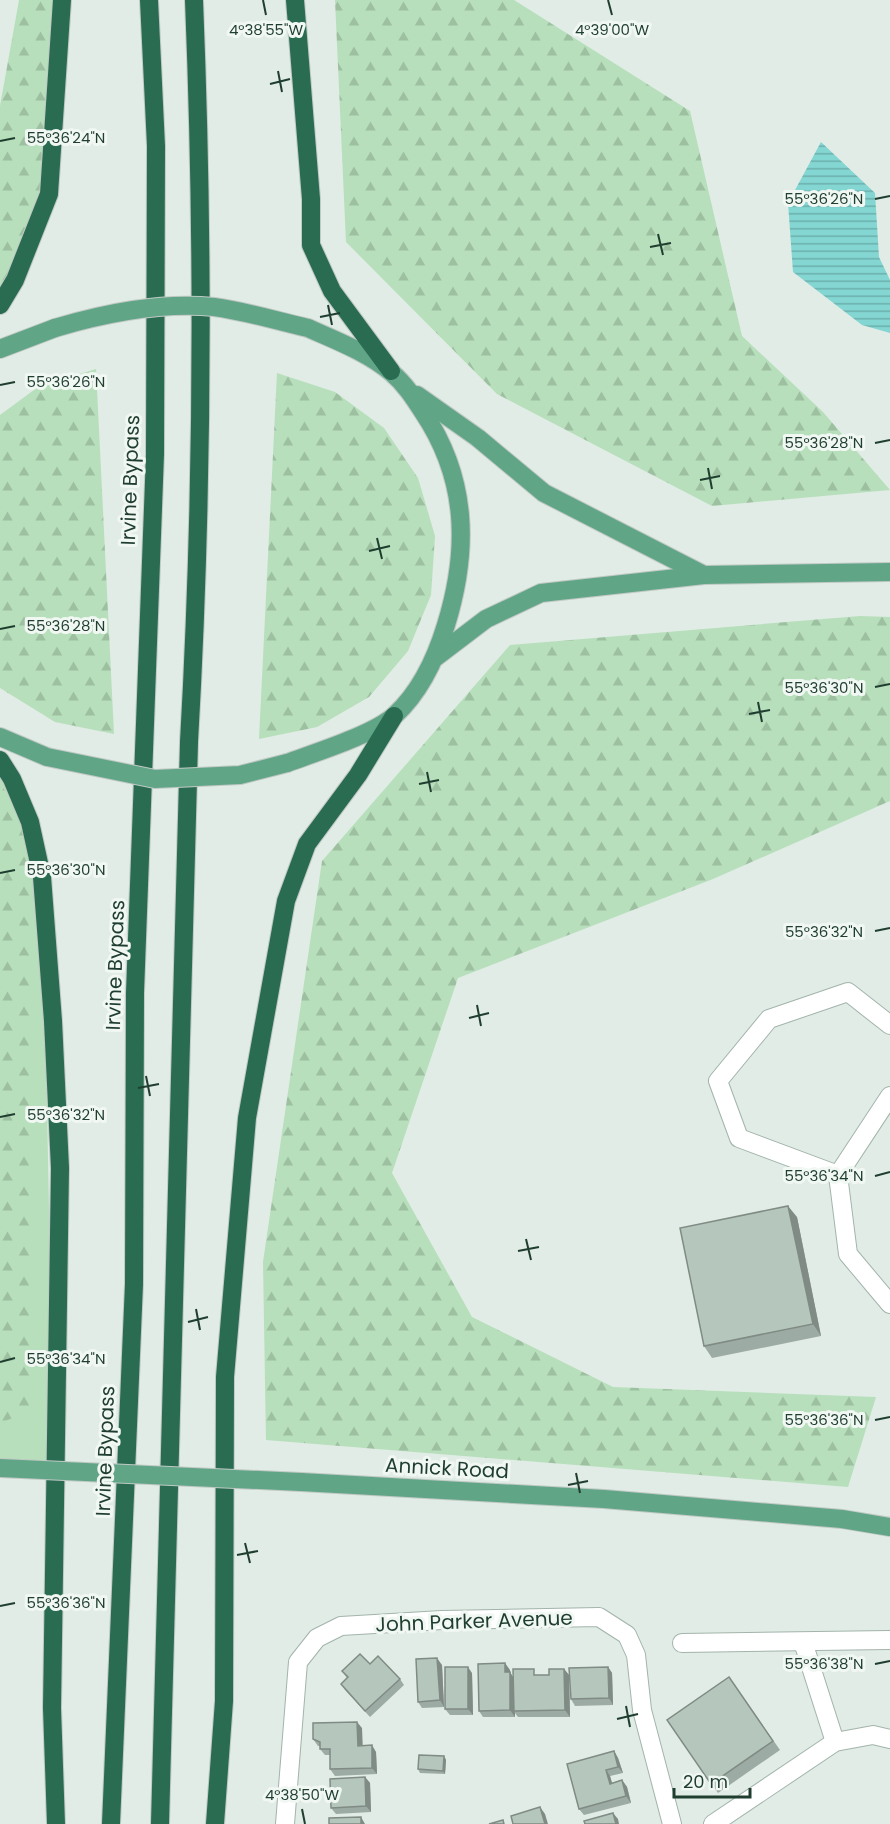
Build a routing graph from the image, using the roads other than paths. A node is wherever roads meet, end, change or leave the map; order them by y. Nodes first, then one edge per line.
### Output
1 (62, 0) edge
2 (149, 0) edge
3 (194, 0) edge
4 (295, 0) edge
5 (0, 305) edge
6 (0, 349) edge
7 (391, 371) junction
8 (408, 389) junction
9 (890, 572) edge
10 (704, 575) junction
11 (436, 657) junction
12 (394, 716) junction
13 (0, 737) edge
14 (0, 760) edge
15 (890, 1025) edge
16 (890, 1096) edge
17 (882, 1125) edge
18 (838, 1175) junction
19 (889, 1303) edge
20 (0, 1468) edge
21 (890, 1527) edge
22 (889, 1640) edge
23 (803, 1642) junction
24 (682, 1643) dead end
25 (890, 1739) edge
26 (835, 1742) junction
27 (56, 1824) edge
28 (111, 1824) edge
29 (160, 1824) edge
30 (215, 1824) edge
31 (285, 1824) edge
32 (672, 1824) edge
33 (713, 1824) edge

1 - 5 highway
2 - 28 highway, Irvine Bypass
3 - 29 highway
4 - 7 highway
6 - 7 main road, bridge
7 - 8 main road
8 - 10 main road
8 - 11 main road
9 - 10 main road
10 - 11 main road
11 - 12 main road
12 - 13 main road, bridge
12 - 30 highway
14 - 27 highway
15 - 18 street
16 - 17 street
17 - 18 street
18 - 19 street
20 - 21 main road, Annick Road, bridge
22 - 23 street
23 - 24 street
23 - 26 street
25 - 26 street
26 - 33 street
31 - 32 street, John Parker Avenue

